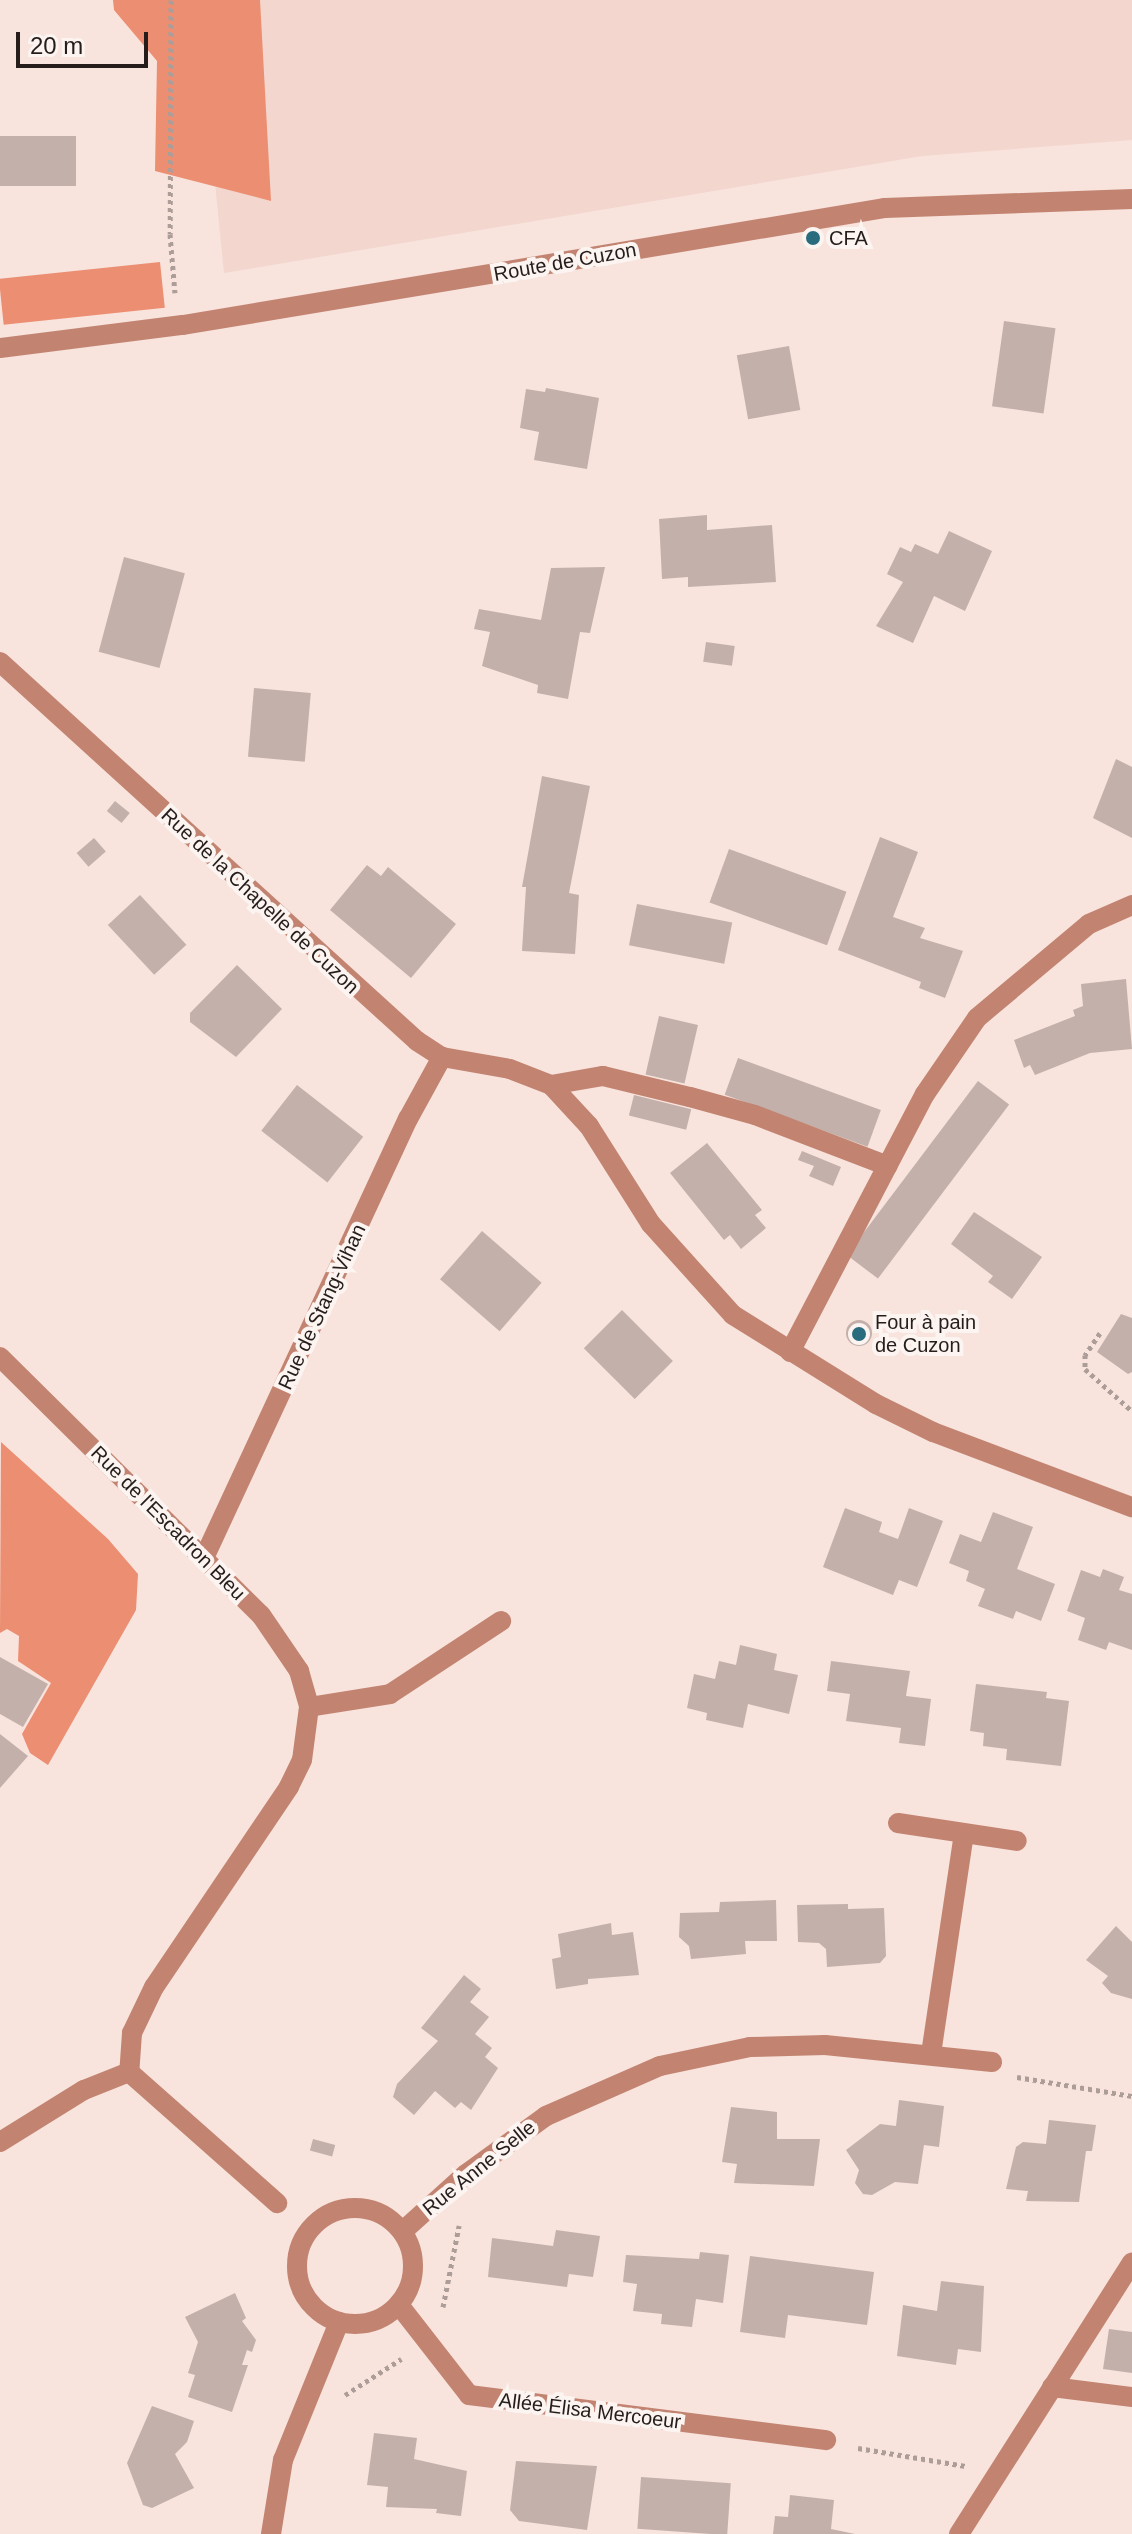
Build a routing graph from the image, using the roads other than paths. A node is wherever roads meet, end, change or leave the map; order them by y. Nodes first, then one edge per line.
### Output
1 (1132, 199) edge
2 (0, 348) edge
3 (0, 662) edge
4 (1132, 905) edge
5 (442, 1057) junction
6 (551, 1085) junction
7 (888, 1166) junction
8 (790, 1352) junction
9 (0, 1357) edge
10 (1132, 1507) edge
11 (204, 1558) junction
12 (501, 1621) dead end
13 (309, 1707) junction
14 (898, 1823) dead end
15 (964, 1833) junction
16 (1017, 1841) dead end
17 (931, 2054) junction
18 (992, 2062) road end
19 (129, 2072) junction
20 (0, 2142) edge
21 (277, 2203) dead end
22 (403, 2231) junction
23 (1132, 2262) edge
24 (399, 2305) junction
25 (339, 2322) junction
26 (1052, 2387) junction
27 (1132, 2397) edge
28 (826, 2440) road end
29 (271, 2534) edge
30 (959, 2534) edge

1 - 2 street, Route de Cuzon
3 - 5 street, Rue de la Chapelle de Cuzon
4 - 7 street
5 - 6 street, Rue de la Chapelle de Cuzon
5 - 11 street, Rue de Stang-Vihan
6 - 7 street
6 - 8 street, Rue de la Chapelle de Cuzon
7 - 8 street
8 - 10 street, Rue de la Chapelle de Cuzon
9 - 11 street, Rue de l'Escadron Bleu
11 - 13 street, Rue de l'Escadron Bleu
12 - 13 street
13 - 19 street, Rue de l'Escadron Bleu
14 - 15 street
15 - 16 street
15 - 17 street
17 - 18 street, Rue Anne Selle
17 - 22 street, Rue Anne Selle
19 - 20 street
19 - 21 street
22 - 24 street
22 - 25 street
23 - 26 street
24 - 25 street
24 - 28 street, Allée Élisa Mercoeur
25 - 29 street
26 - 27 street
26 - 30 street

